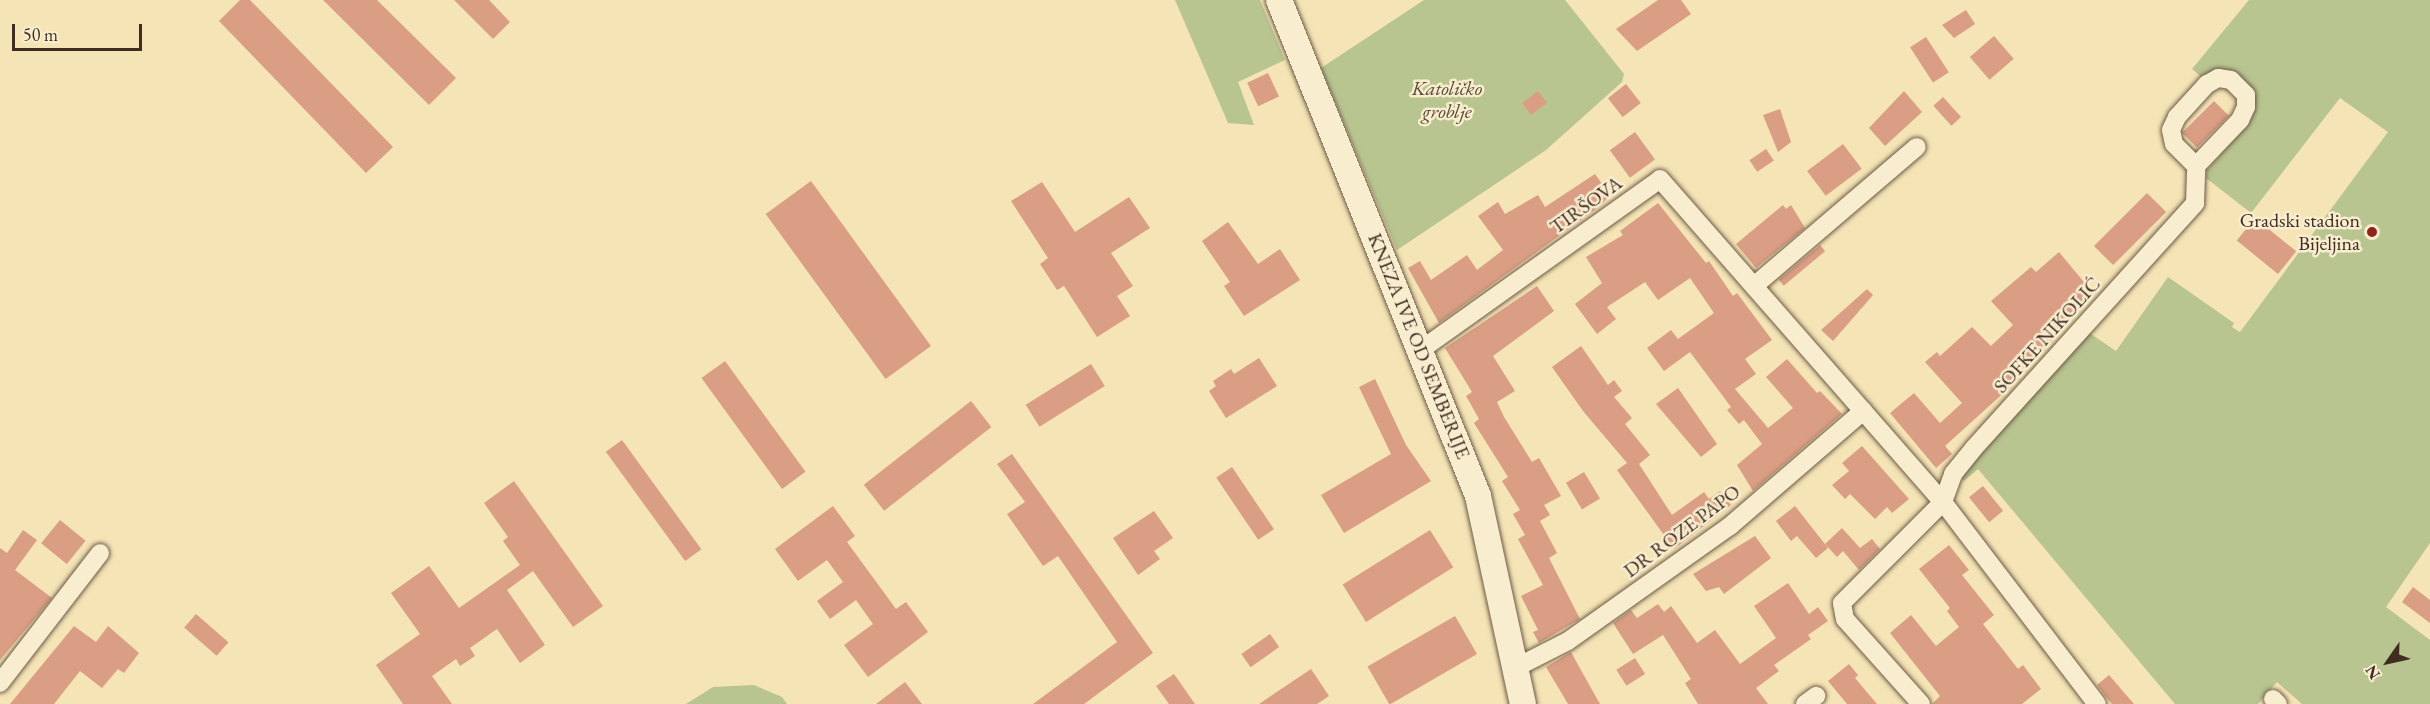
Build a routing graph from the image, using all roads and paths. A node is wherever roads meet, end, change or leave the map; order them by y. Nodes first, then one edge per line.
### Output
1 (1279, 0) edge
2 (1917, 147) dead end
3 (2196, 166) junction
4 (1754, 286) junction
5 (1422, 350) junction
6 (1863, 411) junction
7 (1943, 502) junction
8 (100, 553) dead end
9 (1515, 669) junction
10 (0, 683) edge
11 (1523, 704) edge
12 (1921, 704) edge
13 (2097, 704) edge

1 - 5 street, KNEZA IVE OD SEMBERIJE
2 - 4 street
3 - 3 street
3 - 7 street, SOFKE NIKOLIĆ
4 - 5 street, TIRŠOVA
4 - 6 street, TIRŠOVA
5 - 9 street, KNEZA IVE OD SEMBERIJE
6 - 7 street, TIRŠOVA
6 - 9 street, DR ROZE PAPO
7 - 12 street, SOFKE NIKOLIĆ
7 - 13 street
8 - 10 street
9 - 11 street, KNEZA IVE OD SEMBERIJE

